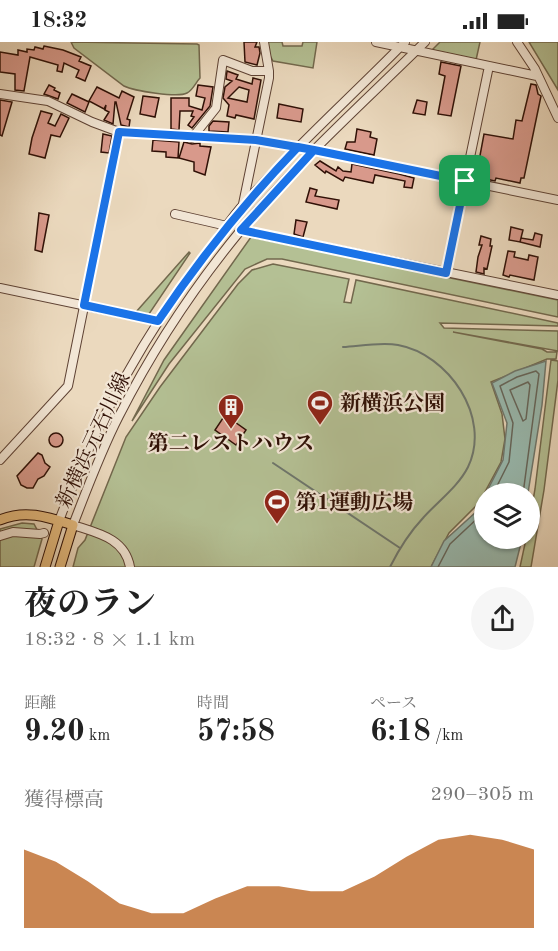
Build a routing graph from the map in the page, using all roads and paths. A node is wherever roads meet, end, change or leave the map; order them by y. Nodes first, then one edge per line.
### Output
1 (264, 42) edge
2 (376, 42) edge
3 (425, 42) edge
4 (517, 42) edge
5 (402, 45) edge
6 (417, 50) junction
7 (489, 66) junction
8 (269, 71) junction
9 (537, 76) junction
10 (0, 94) edge
11 (558, 118) edge
12 (119, 132) junction
13 (192, 138) junction
14 (256, 140) junction
15 (298, 147) junction
16 (314, 150) junction
17 (465, 181) junction
18 (558, 200) edge
19 (242, 206) junction
20 (175, 214) dead end
21 (227, 226) junction
22 (241, 230) junction
23 (446, 273) junction
24 (0, 288) edge
25 (558, 295) edge
26 (84, 305) junction
27 (158, 321) junction
28 (0, 460) edge
29 (0, 520) edge
30 (59, 521) junction
31 (73, 525) junction
32 (45, 533) dead end
33 (0, 536) edge
34 (62, 563) edge
35 (45, 567) edge
36 (130, 567) edge

1 - 8 street
2 - 5 street
3 - 6 street, 新横浜元石川線
4 - 9 street
5 - 6 street
5 - 15 street, 新横浜元石川線
6 - 7 street
6 - 16 street, 新横浜元石川線
7 - 9 street
7 - 17 street
8 - 13 street
8 - 14 street
9 - 11 street
10 - 12 street
12 - 13 street
12 - 26 street
13 - 14 street
14 - 15 street
14 - 19 street
15 - 16 street
15 - 19 street, 新横浜元石川線
16 - 17 street
16 - 22 street, 新横浜元石川線
17 - 18 street
17 - 23 street
19 - 21 street, 新横浜元石川線
20 - 21 street
21 - 27 street, 新横浜元石川線
22 - 23 street
22 - 31 street, 新横浜元石川線
23 - 25 street
24 - 26 street
26 - 27 street
26 - 28 street
27 - 30 street, 新横浜元石川線
29 - 30 main road
30 - 31 main road
30 - 35 main road
31 - 34 main road
31 - 36 street
32 - 33 street

